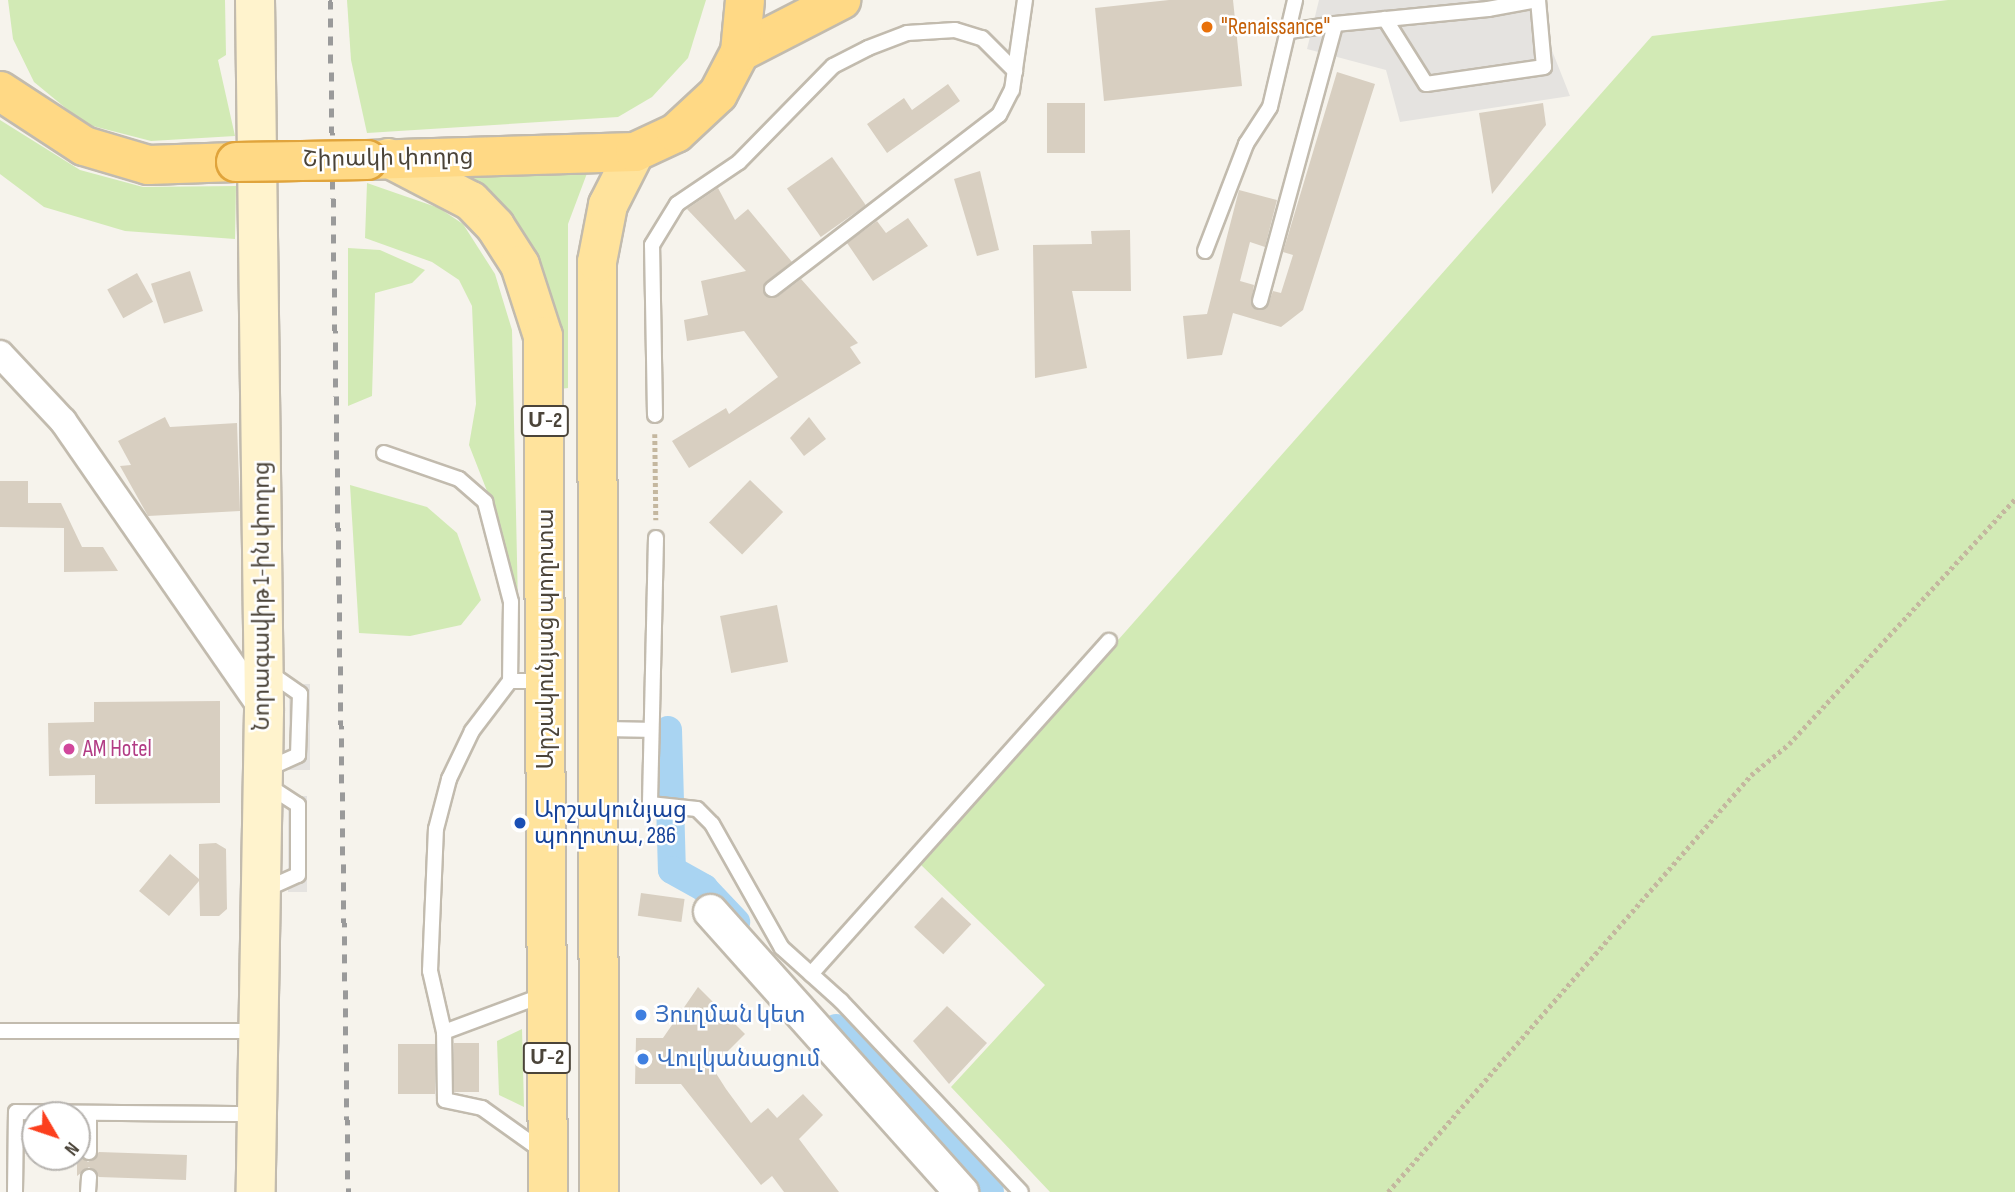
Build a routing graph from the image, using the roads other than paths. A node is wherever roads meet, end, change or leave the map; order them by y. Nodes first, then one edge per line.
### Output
1 (255, 0) edge
2 (746, 0) edge
3 (841, 0) edge
4 (1025, 0) edge
5 (1296, 0) edge
6 (1385, 19) junction
7 (1335, 24) junction
8 (1290, 31) junction
9 (740, 52) junction
10 (1015, 71) junction
11 (3, 84) edge
12 (635, 152) junction
13 (378, 159) junction
14 (1205, 251) dead end
15 (772, 289) dead end
16 (1260, 302) dead end
17 (0, 355) edge
18 (655, 415) road end
19 (384, 453) dead end
20 (656, 538) road end
21 (1109, 640) dead end
22 (263, 668) junction
23 (528, 681) junction
24 (264, 711) junction
25 (598, 729) junction
26 (650, 730) junction
27 (262, 777) junction
28 (710, 911) dead end
29 (811, 974) junction
30 (547, 994) junction
31 (0, 1031) edge
32 (257, 1031) junction
33 (444, 1032) junction
34 (21, 1112) edge
35 (91, 1113) edge
36 (256, 1114) junction
37 (547, 1174) edge
38 (15, 1192) edge
39 (256, 1192) edge
40 (599, 1192) edge
41 (961, 1192) edge
42 (1021, 1192) edge

1 - 22 main road, Նորագավիթ 1-ին փողոց
2 - 9 highway, Շիրակի փողոց / Մ-2
3 - 9 highway
4 - 10 lane
5 - 8 lane
6 - 6 lane
6 - 7 lane
7 - 8 lane
7 - 16 lane
8 - 14 lane
9 - 12 highway, Շիրակի փողոց / Մ-2
10 - 15 lane
10 - 18 lane
11 - 13 highway, Շիրակի փողոց / Մ-2, bridge
12 - 13 highway, Շիրակի փողոց / Մ-2
12 - 25 main road, Մ-2
13 - 23 main road, Արշակունյաց պողոտա / Մ-2
17 - 24 street
19 - 23 lane
20 - 26 lane
21 - 29 lane
22 - 24 main road, Նորագավիթ 1-ին փողոց
22 - 27 lane
23 - 30 main road, Արշակունյաց պողոտա / Մ-2
23 - 33 lane
24 - 27 main road, Նորագավիթ 1-ին փողոց
25 - 26 lane
25 - 40 main road, Մ-2
26 - 29 lane
27 - 32 main road, Նորագավիթ 1-ին փողոց
28 - 41 street
29 - 42 lane
30 - 33 lane
30 - 37 main road, Արշակունյաց պողոտա / Մ-2
31 - 32 lane
32 - 36 main road, Նորագավիթ 1-ին փողոց
33 - 37 lane
34 - 38 lane
35 - 36 lane
36 - 39 main road, Նորագավիթ 1-ին փողոց

